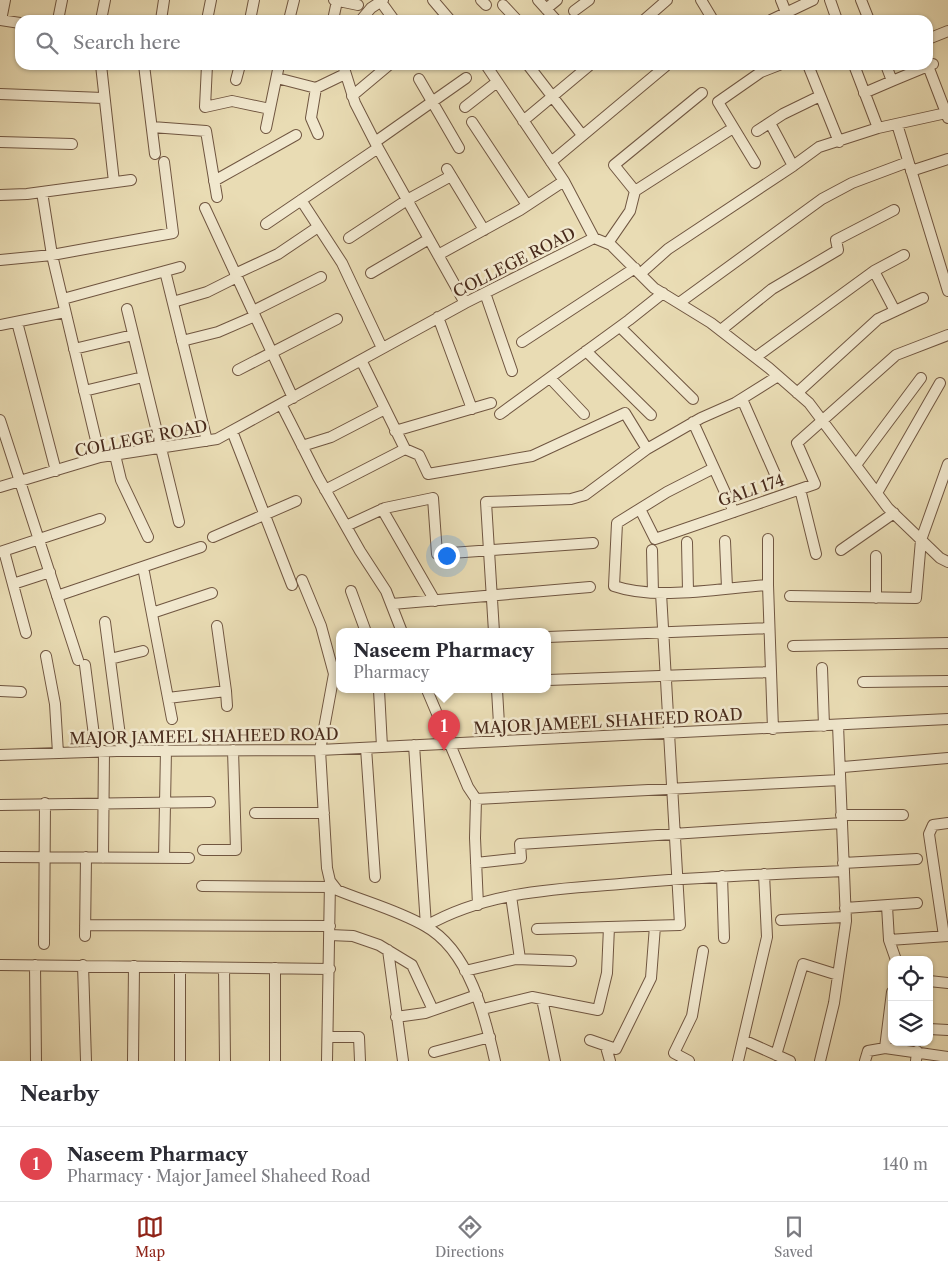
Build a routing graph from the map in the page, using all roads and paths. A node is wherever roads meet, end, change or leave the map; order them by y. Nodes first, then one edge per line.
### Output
1 (5, 0) edge
2 (62, 0) edge
3 (105, 0) edge
4 (164, 0) edge
5 (210, 0) edge
6 (254, 0) edge
7 (294, 0) edge
8 (336, 0) edge
9 (433, 0) edge
10 (538, 0) edge
11 (557, 0) edge
12 (589, 0) edge
13 (667, 0) edge
14 (701, 0) edge
15 (781, 0) edge
16 (812, 0) edge
17 (830, 0) edge
18 (861, 0) edge
19 (382, 1) edge
20 (356, 3) edge
21 (503, 5) dead end
22 (546, 9) junction
23 (574, 11) dead end
24 (59, 15) edge
25 (102, 15) edge
26 (162, 15) edge
27 (208, 15) edge
28 (251, 15) edge
29 (290, 15) edge
30 (334, 15) edge
31 (362, 15) edge
32 (365, 15) edge
33 (391, 15) edge
34 (446, 15) edge
35 (512, 15) edge
36 (551, 15) edge
37 (650, 15) edge
38 (710, 15) edge
39 (788, 15) edge
40 (790, 15) edge
41 (835, 15) edge
42 (866, 15) edge
43 (0, 20) edge
44 (15, 22) edge
45 (948, 31) edge
46 (933, 37) edge
47 (100, 70) edge
48 (145, 70) edge
49 (207, 70) edge
50 (239, 70) edge
51 (279, 70) edge
52 (344, 70) edge
53 (383, 70) edge
54 (489, 70) edge
55 (532, 70) edge
56 (584, 70) edge
57 (661, 70) edge
58 (766, 70) edge
59 (810, 70) edge
60 (856, 70) edge
61 (888, 70) edge
62 (919, 70) edge
63 (933, 70) edge
64 (277, 78) junction
65 (466, 78) dead end
66 (419, 79) dead end
67 (236, 80) dead end
68 (892, 81) junction
69 (497, 82) junction
70 (316, 88) junction
71 (702, 93) dead end
72 (864, 93) junction
73 (0, 94) edge
74 (352, 96) junction
75 (820, 96) junction
76 (552, 97) junction
77 (103, 98) junction
78 (431, 102) junction
79 (465, 107) dead end
80 (270, 109) junction
81 (947, 116) edge
82 (523, 121) junction
83 (472, 122) dead end
84 (770, 123) junction
85 (897, 124) junction
86 (152, 126) junction
87 (266, 128) dead end
88 (733, 128) junction
89 (878, 128) junction
90 (757, 131) dead end
91 (318, 134) dead end
92 (296, 135) dead end
93 (582, 136) junction
94 (0, 142) edge
95 (839, 142) junction
96 (72, 144) dead end
97 (376, 145) junction
98 (459, 148) dead end
99 (155, 154) dead end
100 (948, 159) edge
101 (164, 162) dead end
102 (551, 162) junction
103 (755, 163) dead end
104 (793, 166) junction
105 (910, 166) junction
106 (131, 180) dead end
107 (214, 181) junction
108 (564, 181) junction
109 (114, 182) junction
110 (636, 191) junction
111 (42, 192) junction
112 (0, 195) edge
113 (217, 197) dead end
114 (301, 200) junction
115 (407, 200) junction
116 (527, 205) junction
117 (205, 208) dead end
118 (894, 210) dead end
119 (266, 224) dead end
120 (318, 227) junction
121 (484, 230) junction
122 (349, 238) dead end
123 (429, 238) junction
124 (594, 238) junction
125 (608, 244) junction
126 (52, 255) junction
127 (438, 255) junction
128 (904, 255) dead end
129 (0, 260) edge
130 (180, 267) dead end
131 (165, 270) junction
132 (637, 271) junction
133 (874, 271) junction
134 (371, 273) dead end
135 (236, 275) junction
136 (321, 277) dead end
137 (948, 291) edge
138 (485, 293) junction
139 (663, 293) junction
140 (63, 298) junction
141 (923, 298) dead end
142 (173, 302) junction
143 (465, 302) junction
144 (679, 303) junction
145 (127, 309) dead end
146 (895, 311) junction
147 (65, 312) junction
148 (254, 314) junction
149 (438, 317) junction
150 (338, 319) dead end
151 (17, 322) junction
152 (0, 325) edge
153 (620, 327) junction
154 (721, 330) junction
155 (133, 335) junction
156 (948, 335) edge
157 (182, 341) junction
158 (522, 342) dead end
159 (382, 348) junction
160 (74, 349) junction
161 (586, 351) junction
162 (272, 352) junction
163 (756, 357) junction
164 (361, 360) junction
165 (238, 370) dead end
166 (512, 371) dead end
167 (778, 376) junction
168 (143, 377) junction
169 (550, 378) junction
170 (921, 378) dead end
171 (940, 383) dead end
172 (84, 391) junction
173 (797, 393) junction
174 (292, 398) junction
175 (693, 398) dead end
176 (742, 399) junction
177 (491, 403) dead end
178 (281, 404) junction
179 (385, 409) junction
180 (472, 409) junction
181 (500, 414) dead end
182 (584, 414) dead end
183 (651, 415) dead end
184 (0, 420) edge
185 (693, 422) junction
186 (823, 422) junction
187 (395, 430) junction
188 (232, 431) junction
189 (207, 440) junction
190 (302, 446) junction
191 (160, 448) junction
192 (404, 449) junction
193 (647, 449) junction
194 (115, 455) junction
195 (100, 457) junction
196 (948, 464) edge
197 (856, 465) junction
198 (714, 468) junction
199 (56, 470) junction
200 (775, 474) dead end
201 (21, 481) junction
202 (0, 486) edge
203 (800, 489) junction
204 (325, 490) junction
205 (877, 493) junction
206 (296, 501) dead end
207 (382, 509) junction
208 (640, 509) junction
209 (734, 512) junction
210 (894, 513) junction
211 (264, 514) junction
212 (100, 519) dead end
213 (179, 522) dead end
214 (346, 526) junction
215 (148, 537) dead end
216 (213, 537) dead end
217 (39, 539) junction
218 (768, 539) dead end
219 (921, 540) junction
220 (725, 541) dead end
221 (687, 542) dead end
222 (593, 544) dead end
223 (200, 547) dead end
224 (652, 550) dead end
225 (842, 550) dead end
226 (2, 551) edge
227 (489, 551) junction
228 (816, 554) dead end
229 (876, 556) dead end
230 (948, 562) edge
231 (144, 567) junction
232 (50, 572) junction
233 (13, 584) junction
234 (768, 585) junction
235 (590, 587) dead end
236 (727, 588) junction
237 (351, 591) dead end
238 (688, 591) junction
239 (212, 593) dead end
240 (657, 593) junction
241 (57, 596) junction
242 (492, 596) junction
243 (790, 596) dead end
244 (876, 598) junction
245 (435, 601) junction
246 (392, 604) junction
247 (152, 613) junction
248 (105, 622) dead end
249 (217, 626) dead end
250 (365, 628) edge
251 (401, 628) edge
252 (494, 628) edge
253 (769, 628) junction
254 (663, 632) junction
255 (26, 633) dead end
256 (551, 637) edge
257 (948, 644) edge
258 (793, 646) dead end
259 (143, 652) dead end
260 (46, 656) dead end
261 (110, 659) junction
262 (822, 668) dead end
263 (336, 671) edge
264 (771, 672) junction
265 (665, 674) junction
266 (336, 678) edge
267 (551, 680) edge
268 (948, 681) edge
269 (863, 682) dead end
270 (0, 691) edge
271 (226, 691) junction
272 (21, 692) dead end
273 (379, 693) edge
274 (428, 693) edge
275 (497, 693) edge
276 (168, 698) junction
277 (227, 706) dead end
278 (172, 719) dead end
279 (948, 719) edge
280 (838, 725) junction
281 (824, 726) junction
282 (773, 729) junction
283 (669, 732) junction
284 (500, 741) junction
285 (448, 744) junction
286 (414, 745) junction
287 (382, 747) junction
288 (366, 748) junction
289 (166, 750) junction
290 (233, 750) junction
291 (320, 750) junction
292 (100, 751) junction
293 (122, 751) junction
294 (58, 753) junction
295 (0, 755) edge
296 (948, 758) edge
297 (843, 767) dead end
298 (840, 780) junction
299 (672, 788) junction
300 (476, 798) junction
301 (104, 802) junction
302 (165, 802) junction
303 (210, 802) dead end
304 (45, 803) junction
305 (0, 804) edge
306 (255, 813) dead end
307 (324, 813) junction
308 (903, 815) dead end
309 (842, 819) junction
310 (948, 823) edge
311 (675, 833) junction
312 (203, 850) dead end
313 (0, 857) edge
314 (45, 857) junction
315 (86, 857) junction
316 (103, 858) junction
317 (164, 858) junction
318 (189, 858) dead end
319 (917, 859) dead end
320 (476, 863) junction
321 (844, 867) junction
322 (764, 874) junction
323 (722, 876) junction
324 (375, 877) dead end
325 (678, 879) junction
326 (330, 884) junction
327 (202, 886) dead end
328 (511, 896) junction
329 (917, 903) dead end
330 (478, 905) junction
331 (887, 906) junction
332 (845, 912) junction
333 (781, 920) dead end
334 (426, 926) junction
335 (655, 926) junction
336 (608, 927) junction
337 (537, 929) dead end
338 (330, 930) junction
339 (946, 936) edge
340 (724, 938) dead end
341 (889, 940) junction
342 (44, 944) dead end
343 (388, 950) junction
344 (703, 951) dead end
345 (895, 956) edge
346 (520, 959) junction
347 (571, 962) dead end
348 (0, 965) edge
349 (34, 965) junction
350 (83, 965) junction
351 (134, 966) junction
352 (180, 967) junction
353 (224, 968) junction
354 (275, 968) junction
355 (330, 969) junction
356 (465, 971) junction
357 (838, 974) junction
358 (933, 981) edge
359 (948, 982) edge
360 (477, 995) junction
361 (542, 999) junction
362 (483, 1009) junction
363 (433, 1010) junction
364 (396, 1017) junction
365 (933, 1029) edge
366 (948, 1030) edge
367 (888, 1035) edge
368 (328, 1037) junction
369 (490, 1037) junction
370 (590, 1040) dead end
371 (742, 1040) junction
372 (606, 1047) junction
373 (885, 1048) junction
374 (434, 1052) dead end
375 (776, 1055) junction
376 (916, 1056) edge
377 (948, 1057) edge
378 (36, 1061) edge
379 (86, 1061) edge
380 (133, 1061) edge
381 (180, 1061) edge
382 (225, 1061) edge
383 (275, 1061) edge
384 (327, 1061) edge
385 (360, 1061) edge
386 (403, 1061) edge
387 (495, 1061) edge
388 (555, 1061) edge
389 (610, 1061) edge
390 (689, 1061) edge
391 (738, 1061) edge
392 (790, 1061) edge
393 (820, 1061) edge
394 (865, 1061) edge

1 - 43 street
2 - 24 street
3 - 25 street
4 - 26 street
5 - 27 street
6 - 28 street
7 - 29 street
8 - 20 street
8 - 30 street
9 - 34 street
10 - 22 street
11 - 22 street
12 - 23 street
13 - 37 street
14 - 38 street
15 - 39 street
16 - 40 street
17 - 41 street
18 - 42 street
19 - 32 street
19 - 33 street
20 - 31 street
21 - 35 street
22 - 36 street
43 - 44 street
45 - 46 street
47 - 77 street
48 - 86 street
49 - 80 street
50 - 67 street
51 - 64 street
52 - 70 street
52 - 74 street
53 - 74 street
54 - 69 street
55 - 76 street
56 - 76 street
57 - 93 street
58 - 88 street
59 - 75 street
60 - 72 street
61 - 68 street
62 - 68 street
63 - 81 street
64 - 70 street
64 - 80 street
65 - 78 street
66 - 78 street
68 - 72 street
69 - 79 street
69 - 82 street
70 - 91 street
71 - 110 street
72 - 89 street
73 - 77 street
74 - 97 street
75 - 84 street
75 - 95 street
76 - 82 street
76 - 93 street
77 - 109 street
78 - 97 street
78 - 98 street
80 - 87 street
81 - 85 street
82 - 102 street
83 - 116 street
84 - 90 street
84 - 104 street
85 - 89 street
85 - 105 street
86 - 99 street
86 - 107 street
88 - 103 street
88 - 110 street
89 - 95 street
92 - 107 street
93 - 102 street
94 - 96 street
95 - 104 street
97 - 114 street
97 - 115 street
100 - 105 street
101 - 126 street
102 - 108 street
104 - 132 street
105 - 137 street
105 - 144 street
106 - 109 street
107 - 113 street
108 - 116 street
108 - 124 street
109 - 111 street
110 - 125 street
111 - 112 street
111 - 126 street
114 - 119 street
114 - 120 street
115 - 121 street
115 - 122 street
115 - 123 street
116 - 121 street
117 - 135 street
118 - 154 street
120 - 135 street
120 - 159 street
121 - 127 street
123 - 127 street
123 - 134 street
124 - 125 street, COLLEGE ROAD
124 - 138 street, COLLEGE ROAD
125 - 132 street, COLLEGE ROAD
126 - 129 street
126 - 140 street
127 - 143 street
128 - 133 street
130 - 131 street
131 - 140 street
131 - 142 street
132 - 139 street, COLLEGE ROAD
132 - 158 street
133 - 146 street
133 - 163 street
135 - 142 street
135 - 148 street
136 - 148 street
138 - 143 street, COLLEGE ROAD
138 - 166 street
139 - 144 street, COLLEGE ROAD
139 - 153 street
140 - 147 street
141 - 146 street
142 - 157 street
143 - 149 street, COLLEGE ROAD
144 - 154 street, COLLEGE ROAD
145 - 155 street
146 - 173 street
147 - 151 street
147 - 160 street
148 - 157 street
148 - 162 street
149 - 159 street, COLLEGE ROAD
149 - 180 street
150 - 162 street
151 - 152 street
151 - 199 street
153 - 161 street
153 - 175 street
154 - 163 street, COLLEGE ROAD
155 - 160 street
155 - 168 street
156 - 186 street
157 - 189 street
159 - 164 street, COLLEGE ROAD
160 - 172 street
161 - 169 street
161 - 183 street
162 - 165 street
162 - 174 street
163 - 167 street, COLLEGE ROAD
164 - 174 street, COLLEGE ROAD
164 - 179 street
167 - 173 street, COLLEGE ROAD
167 - 176 street
168 - 172 street
168 - 191 street
169 - 181 street
169 - 182 street
170 - 197 street
171 - 205 street
172 - 195 street
173 - 186 street, COLLEGE ROAD
174 - 178 street, COLLEGE ROAD
176 - 185 street
176 - 200 street
177 - 180 street
178 - 188 street, COLLEGE ROAD
178 - 190 street
179 - 187 street
179 - 190 street
180 - 187 street
184 - 201 street
185 - 193 street
185 - 198 street
186 - 197 street, COLLEGE ROAD
186 - 203 street, GALI 174
187 - 192 street
188 - 189 street, COLLEGE ROAD
188 - 211 street
189 - 191 street, COLLEGE ROAD
190 - 204 street
191 - 194 street, COLLEGE ROAD
191 - 213 street
192 - 193 street
192 - 204 street
193 - 227 street
194 - 195 street, COLLEGE ROAD
194 - 215 street
195 - 199 street, COLLEGE ROAD
196 - 219 street
197 - 205 street, COLLEGE ROAD
198 - 208 street
198 - 209 street
199 - 201 street, COLLEGE ROAD
201 - 202 street, COLLEGE ROAD
201 - 217 street
203 - 209 street, GALI 174
203 - 228 street
204 - 214 street
205 - 210 street, COLLEGE ROAD
206 - 211 street
207 - 214 street
207 - 227 street
207 - 245 street
208 - 209 street, GALI 174
208 - 240 street
210 - 219 street, COLLEGE ROAD
210 - 225 street
211 - 216 street
211 - 263 street
212 - 217 street
214 - 246 street
217 - 226 street
217 - 232 street
218 - 234 street
219 - 230 street, COLLEGE ROAD
219 - 244 street
220 - 236 street
221 - 238 street
222 - 227 street
223 - 231 street
224 - 240 street
226 - 233 street
227 - 242 street
229 - 244 street
231 - 241 street
231 - 247 street
232 - 233 street
232 - 241 street
233 - 255 street
234 - 236 street
234 - 253 street
235 - 242 street
236 - 238 street
237 - 250 street
238 - 240 street
239 - 247 street
240 - 254 street
241 - 292 street
242 - 245 street
242 - 252 street
243 - 244 street
245 - 246 street
246 - 251 street
247 - 276 street
248 - 261 street
249 - 271 street
253 - 254 street
253 - 264 street
254 - 256 street
254 - 265 street
257 - 258 street
259 - 261 street
260 - 294 street
261 - 293 street
262 - 281 street
264 - 265 street
264 - 282 street
265 - 267 street
265 - 283 street
266 - 291 street
268 - 269 street
270 - 272 street
271 - 276 street
271 - 277 street
273 - 287 street
274 - 285 street
275 - 284 street
276 - 278 street
279 - 280 street, MAJOR JAMEEL SHAHEED ROAD
280 - 281 street, MAJOR JAMEEL SHAHEED ROAD
280 - 298 street
281 - 282 street, MAJOR JAMEEL SHAHEED ROAD
282 - 283 street, MAJOR JAMEEL SHAHEED ROAD
283 - 284 street, MAJOR JAMEEL SHAHEED ROAD
283 - 299 street
284 - 285 street, MAJOR JAMEEL SHAHEED ROAD
285 - 286 street, MAJOR JAMEEL SHAHEED ROAD
285 - 300 street
286 - 287 street, MAJOR JAMEEL SHAHEED ROAD
286 - 334 street
287 - 288 street, MAJOR JAMEEL SHAHEED ROAD
288 - 291 street, MAJOR JAMEEL SHAHEED ROAD
288 - 324 street
289 - 290 street, MAJOR JAMEEL SHAHEED ROAD
289 - 293 street, MAJOR JAMEEL SHAHEED ROAD
289 - 302 street
290 - 291 street, MAJOR JAMEEL SHAHEED ROAD
290 - 312 street
291 - 307 street
292 - 293 street, MAJOR JAMEEL SHAHEED ROAD
292 - 294 street, MAJOR JAMEEL SHAHEED ROAD
292 - 301 street
294 - 295 street, MAJOR JAMEEL SHAHEED ROAD
296 - 297 street
298 - 299 street
298 - 309 street
299 - 300 street
299 - 311 street
300 - 320 street
301 - 302 street
301 - 304 street
301 - 316 street
302 - 303 street
302 - 317 street
304 - 305 street
304 - 314 street
306 - 307 street
307 - 326 street
308 - 309 street
309 - 311 street
309 - 321 street
310 - 339 street
311 - 320 street
311 - 325 street
313 - 314 street
314 - 315 street
314 - 342 street
315 - 316 street
315 - 338 street
316 - 317 street
317 - 318 street
319 - 321 street
320 - 330 street
321 - 322 street
321 - 332 street
322 - 323 street
322 - 371 street
323 - 325 street
323 - 340 street
325 - 328 street
325 - 335 street
326 - 327 street
326 - 334 street
326 - 338 street
328 - 330 street
328 - 346 street
329 - 331 street
330 - 334 street
331 - 332 street
331 - 341 street
332 - 333 street
332 - 357 street
334 - 356 street
335 - 336 street
335 - 372 street
336 - 337 street
336 - 361 street
338 - 343 street
338 - 355 street
339 - 341 street
341 - 345 street
343 - 363 street
343 - 364 street
344 - 390 street
346 - 347 street
346 - 356 street
348 - 349 street
349 - 350 street
349 - 378 street
350 - 351 street
350 - 379 street
351 - 352 street
351 - 380 street
352 - 353 street
352 - 381 street
353 - 354 street
353 - 382 street
354 - 355 street
354 - 383 street
355 - 368 street
356 - 360 street
357 - 375 street
357 - 393 street
358 - 359 street
360 - 362 street
360 - 363 street
361 - 362 street
361 - 388 street
362 - 369 street
363 - 364 street
364 - 386 street
365 - 366 street
367 - 373 street
368 - 384 street
368 - 385 street
369 - 374 street
369 - 387 street
370 - 372 street
371 - 375 street
371 - 391 street
372 - 389 street
373 - 376 street
373 - 394 street
375 - 392 street
376 - 377 street

